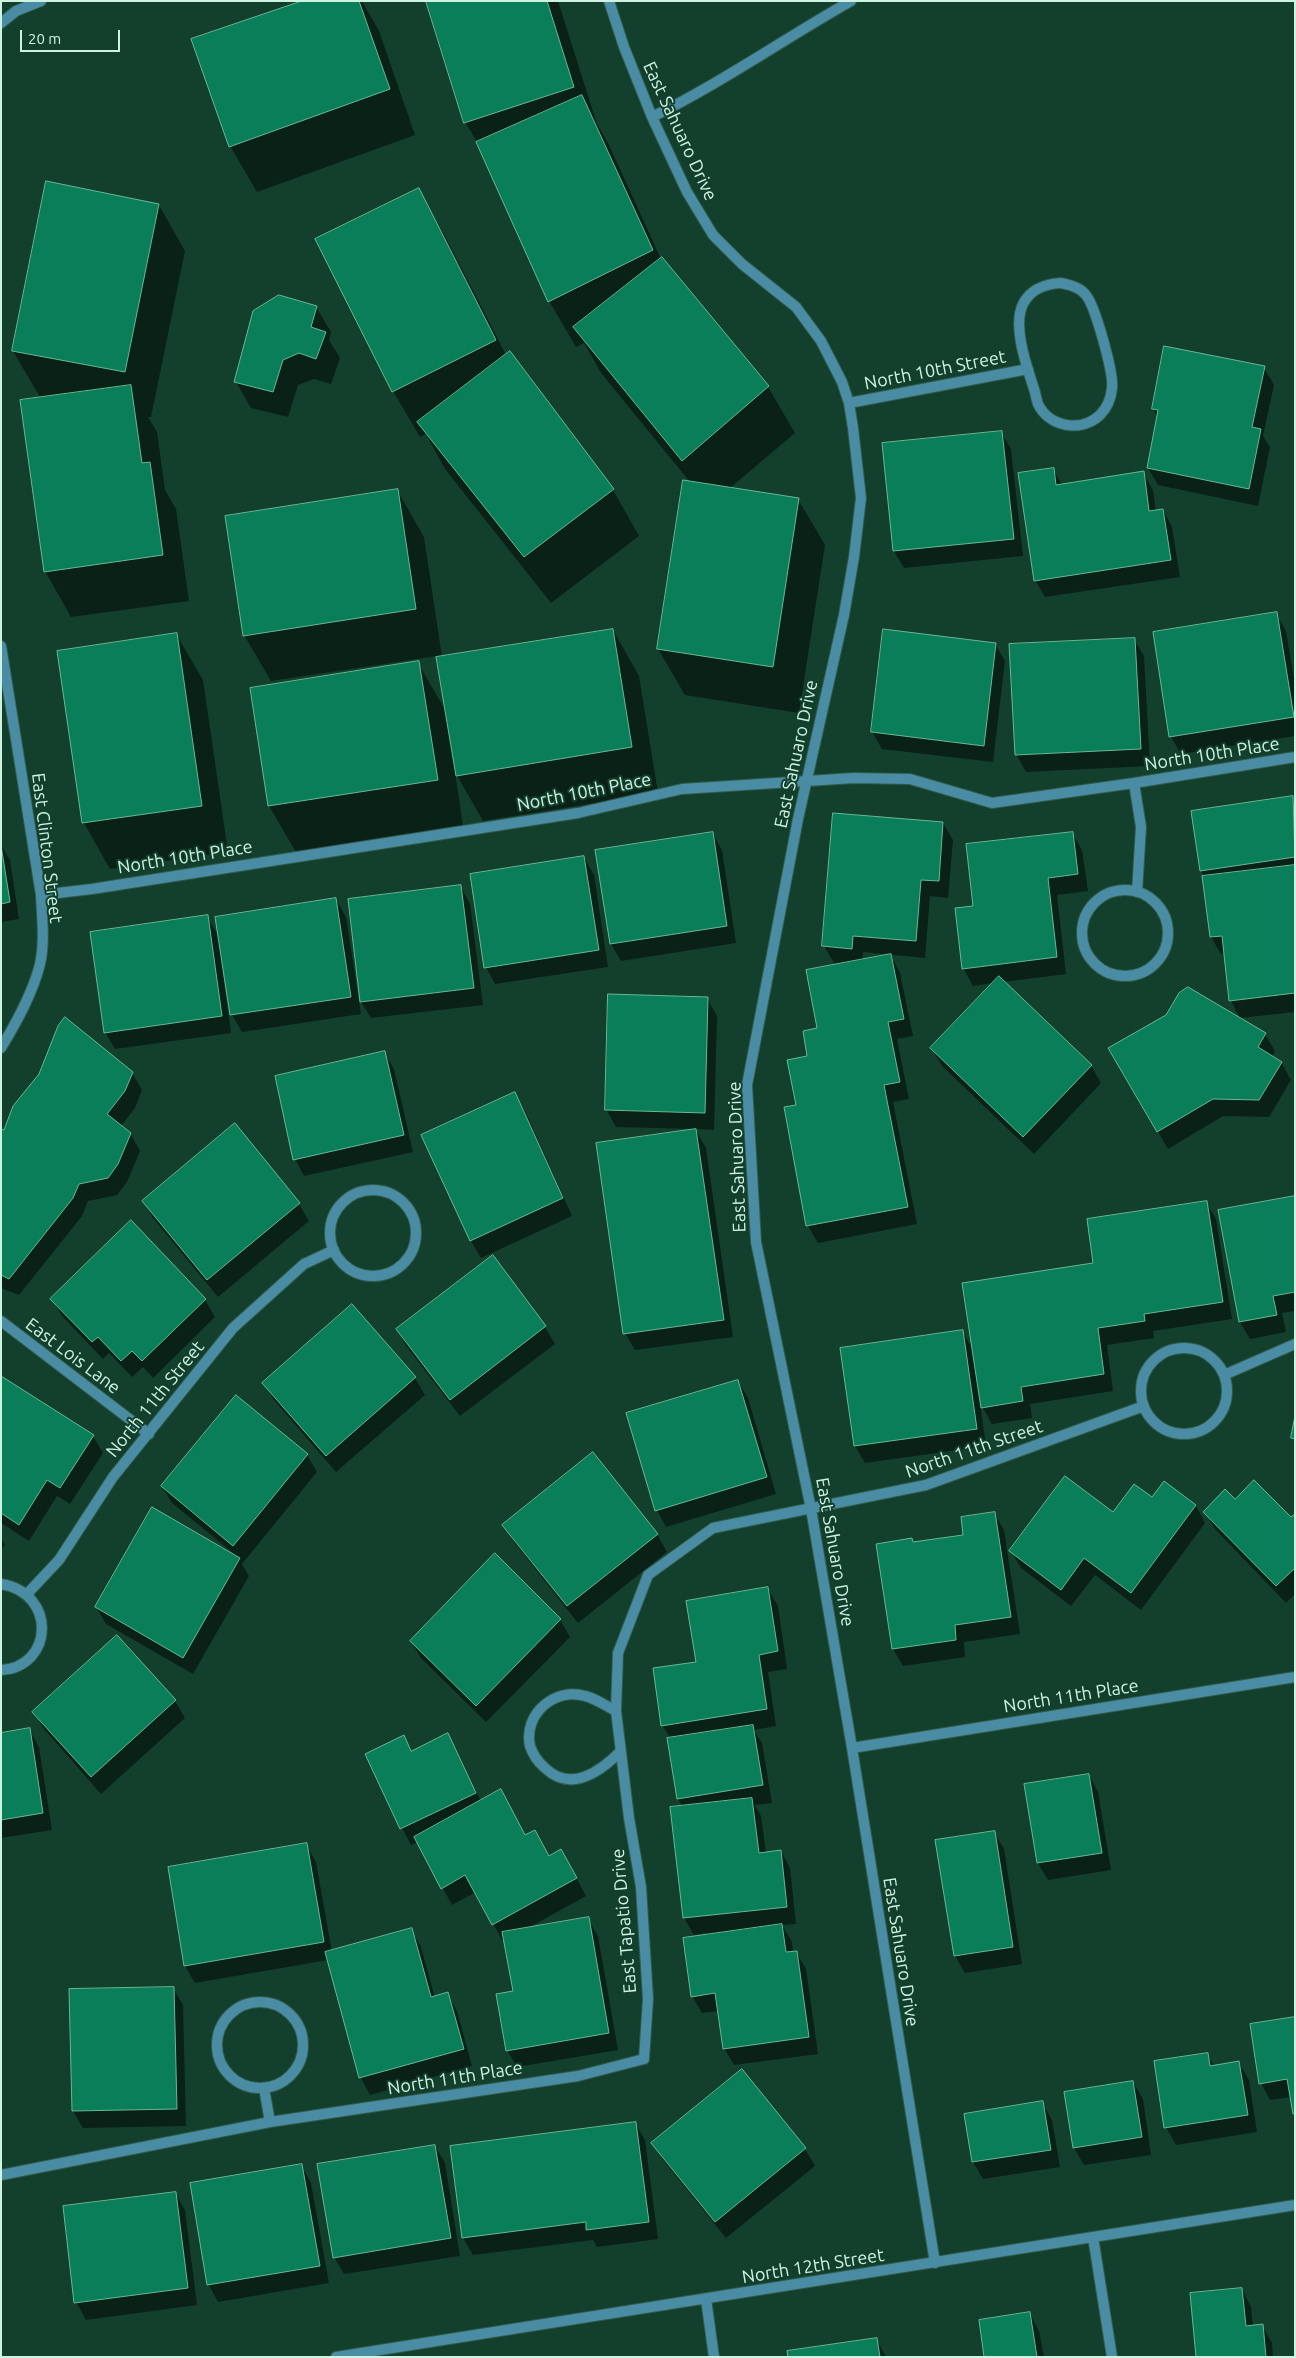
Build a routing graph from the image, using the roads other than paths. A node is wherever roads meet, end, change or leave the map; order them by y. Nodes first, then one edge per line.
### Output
1 (41, 1) edge
2 (609, 1) edge
3 (851, 1) edge
4 (1, 23) edge
5 (652, 117) junction
6 (1028, 369) junction
7 (849, 403) junction
8 (1, 646) edge
9 (1295, 757) edge
10 (806, 782) junction
11 (1134, 783) junction
12 (1137, 892) junction
13 (41, 895) junction
14 (1, 1048) edge
15 (334, 1250) junction
16 (1, 1321) edge
17 (1295, 1344) edge
18 (1224, 1375) junction
19 (1144, 1406) junction
20 (149, 1434) junction
21 (811, 1509) junction
22 (1, 1584) edge
23 (27, 1594) junction
24 (1, 1670) edge
25 (1295, 1677) edge
26 (616, 1711) junction
27 (852, 1748) junction
28 (621, 1751) junction
29 (644, 2059) joint
30 (264, 2088) junction
31 (270, 2122) junction
32 (1, 2175) edge
33 (1295, 2205) edge
34 (1093, 2237) junction
35 (935, 2263) junction
36 (706, 2298) junction
37 (336, 2357) edge
38 (714, 2357) edge
39 (1112, 2357) edge

1 - 4 street
2 - 5 street, East Sahuaro Drive
3 - 5 street
5 - 7 street, East Sahuaro Drive
6 - 6 street, North 10th Street
6 - 7 street, North 10th Street
7 - 10 street, East Sahuaro Drive
8 - 13 street, East Clinton Street
9 - 11 street, North 10th Place
10 - 11 street, North 10th Place
10 - 13 street, North 10th Place
10 - 21 street, East Sahuaro Drive
11 - 12 street, North 10th Place
12 - 12 street
13 - 14 street, East Clinton Street
15 - 15 street
15 - 20 street, North 11th Street
16 - 20 street, East Lois Lane
17 - 18 street
18 - 19 street
18 - 19 street
19 - 21 street, North 11th Street
20 - 23 street, North 11th Street
21 - 26 street, East Tapatio Drive
21 - 27 street, East Sahuaro Drive
22 - 23 street
23 - 24 street
25 - 27 street, North 11th Place
26 - 28 street, East Tapatio Drive
26 - 28 street
27 - 35 street, East Sahuaro Drive
28 - 29 street, East Tapatio Drive
29 - 31 street, North 11th Place
30 - 30 street
30 - 31 street
31 - 32 street, North 11th Place
33 - 34 street, North 12th Street
34 - 35 street, North 12th Street
34 - 39 street
35 - 36 street, North 12th Street
36 - 37 street, North 12th Street
36 - 38 street

